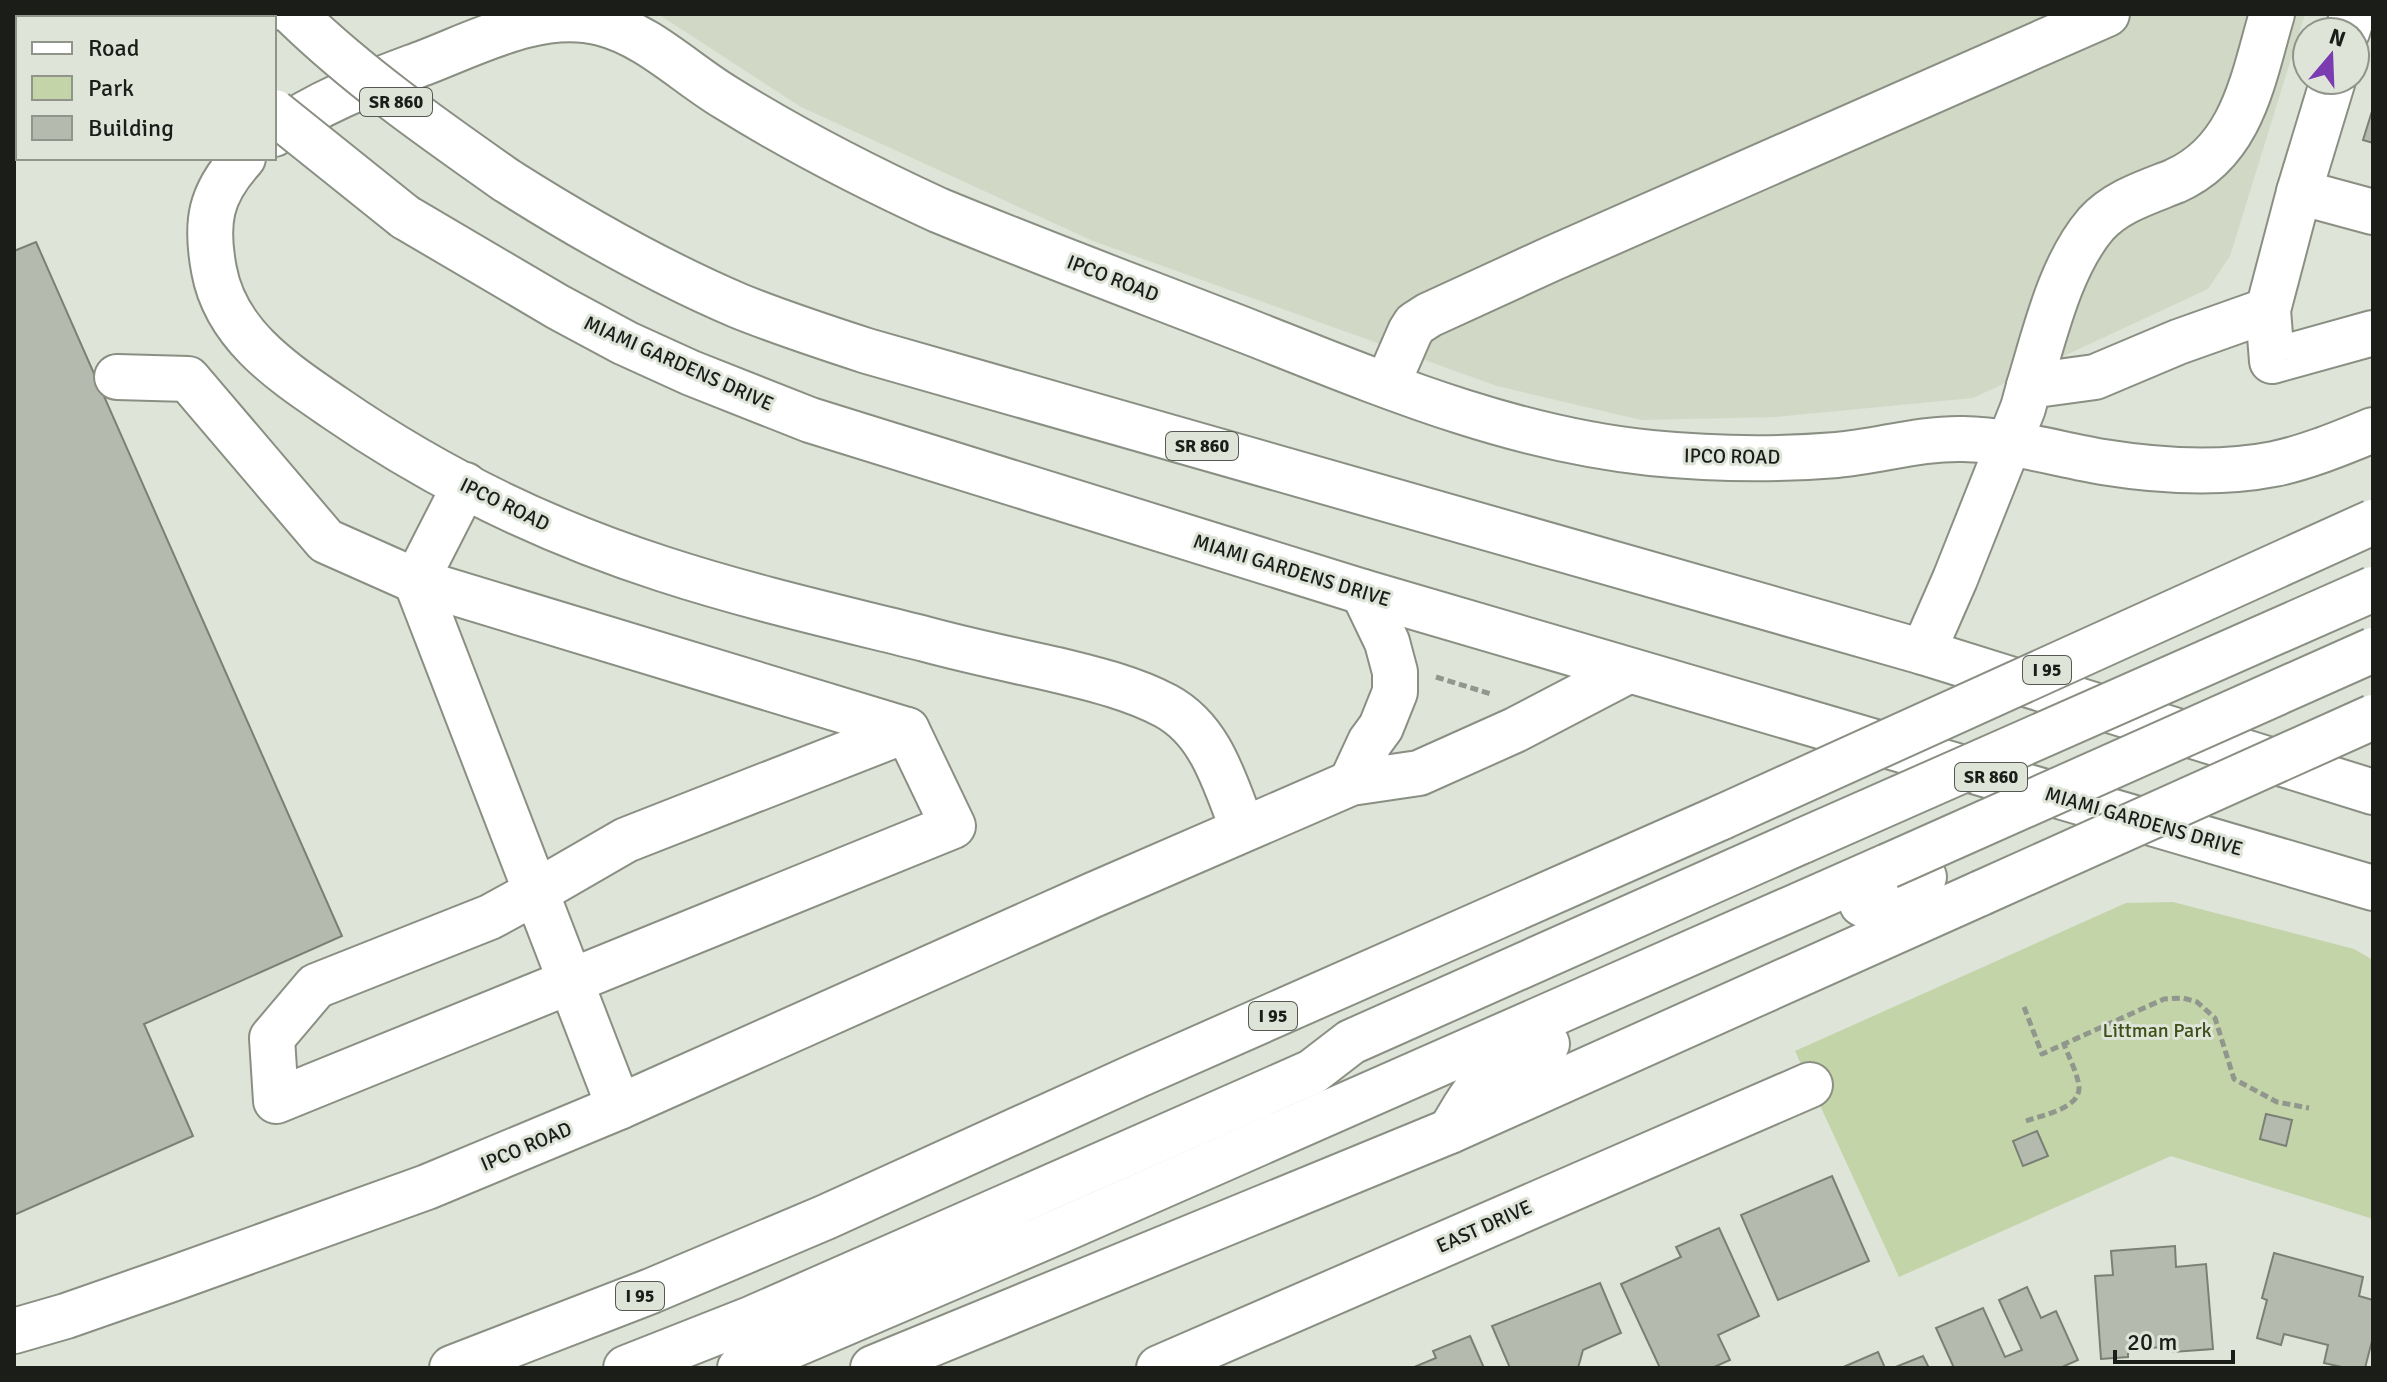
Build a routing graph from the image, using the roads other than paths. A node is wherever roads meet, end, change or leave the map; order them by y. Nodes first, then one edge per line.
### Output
1 (294, 14) edge
2 (2107, 14) edge
3 (2272, 14) edge
4 (605, 18) edge
5 (2328, 96) edge
6 (276, 114) edge
7 (276, 132) edge
8 (241, 160) edge
9 (2299, 192) junction
10 (2373, 212) edge
11 (2268, 310) junction
12 (2373, 333) edge
13 (117, 377) dead end
14 (1387, 385) junction
15 (2029, 386) junction
16 (2373, 430) edge
17 (2008, 444) junction
18 (465, 485) junction
19 (2373, 522) edge
20 (416, 581) junction
21 (2373, 589) edge
22 (1363, 592) junction
23 (2373, 650) edge
24 (1923, 652) junction
25 (1628, 671) junction
26 (2373, 676) edge
27 (2373, 717) edge
28 (907, 730) junction
29 (1351, 783) junction
30 (2373, 792) edge
31 (1243, 829) junction
32 (2295, 865) junction
33 (1906, 871) junction
34 (2373, 888) edge
35 (536, 892) junction
36 (2373, 912) edge
37 (571, 980) junction
38 (1351, 1042) junction
39 (1810, 1085) dead end
40 (619, 1107) junction
41 (1450, 1131) junction
42 (826, 1217) junction
43 (14, 1331) edge
44 (452, 1368) edge
45 (626, 1368) edge
46 (740, 1368) edge
47 (873, 1368) edge
48 (1159, 1368) edge

1 - 24 main road, SR 860, bridge
2 - 14 main road
3 - 15 main road
4 - 7 main road, IPCO ROAD
4 - 14 main road, IPCO ROAD
5 - 9 main road
6 - 22 main road, MIAMI GARDENS DRIVE / SR 860, bridge
8 - 18 main road, IPCO ROAD
9 - 10 main road
9 - 11 main road
11 - 12 main road
11 - 15 main road
13 - 20 main road
14 - 17 main road, IPCO ROAD
15 - 17 main road
16 - 17 main road, IPCO ROAD
17 - 24 main road
18 - 20 main road
18 - 31 main road, IPCO ROAD
19 - 42 main road, I 95, bridge
20 - 28 main road
20 - 35 main road
21 - 38 main road, bridge
22 - 25 main road, MIAMI GARDENS DRIVE / SR 860
22 - 29 main road
23 - 33 main road, bridge
24 - 30 main road, SR 860
25 - 29 main road, IPCO ROAD
25 - 32 main road, MIAMI GARDENS DRIVE / SR 860
26 - 33 main road
27 - 41 main road, bridge
28 - 35 main road
28 - 37 main road
29 - 31 main road, IPCO ROAD
31 - 40 main road, IPCO ROAD
32 - 34 main road, MIAMI GARDENS DRIVE / SR 860
32 - 36 main road
33 - 41 main road
33 - 46 main road
35 - 37 main road
35 - 37 main road
37 - 40 main road
38 - 42 main road
38 - 45 main road
39 - 48 main road, EAST DRIVE
40 - 43 main road, IPCO ROAD
41 - 47 main road
42 - 44 main road, I 95

